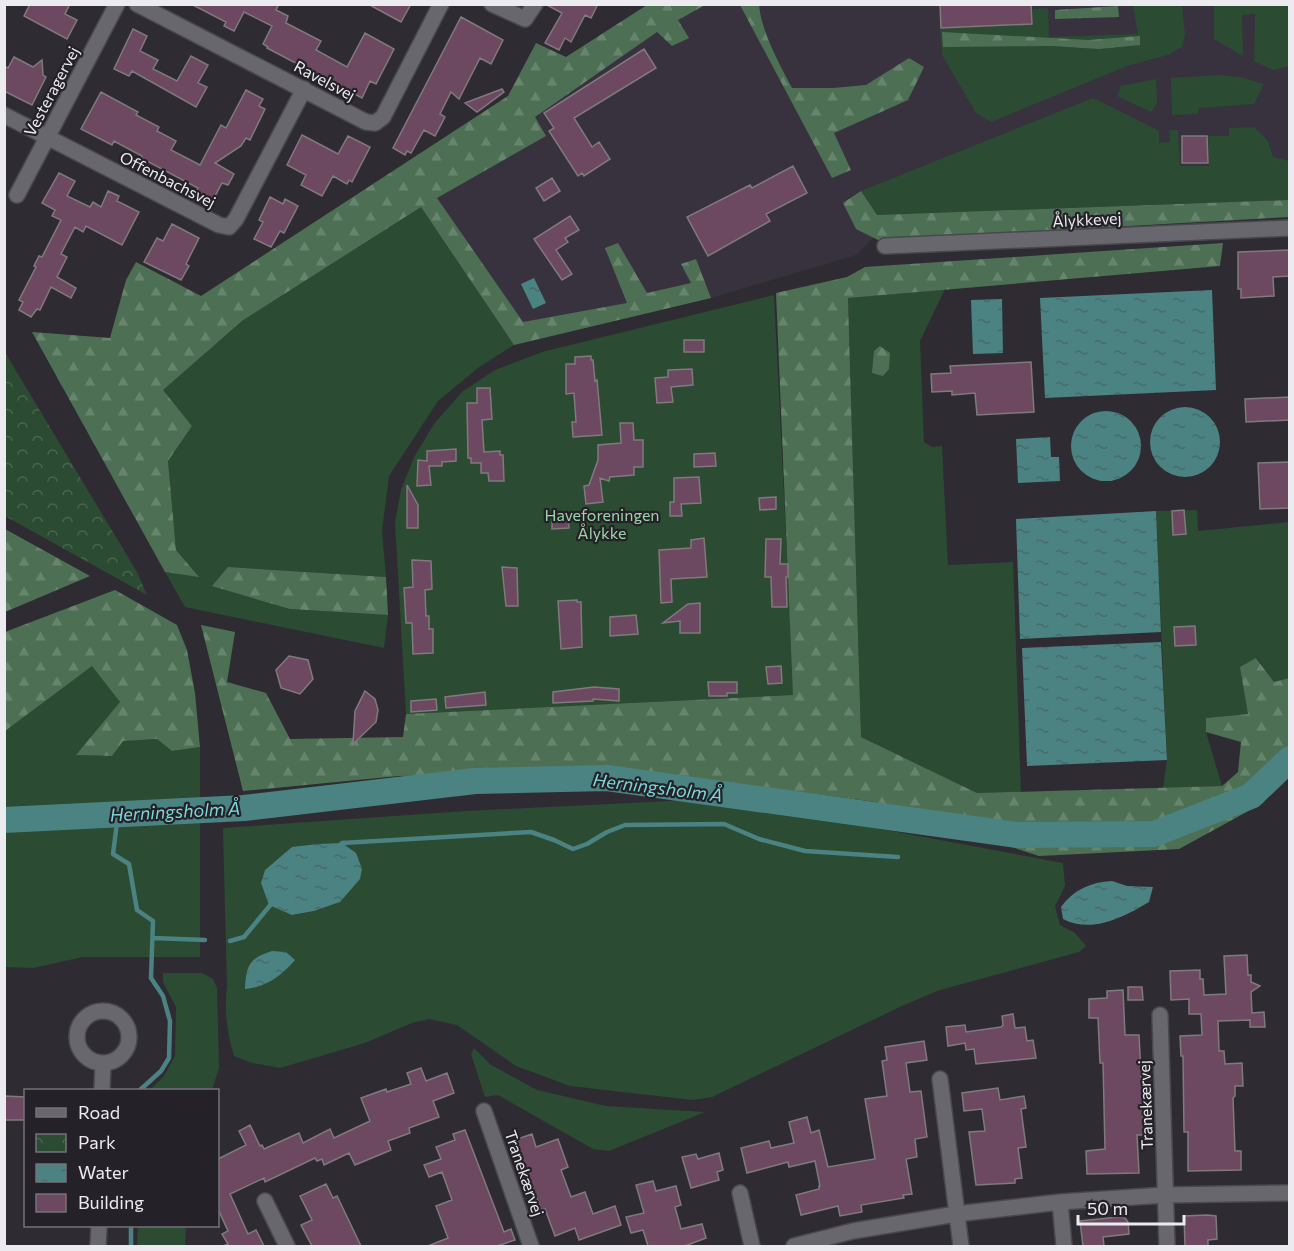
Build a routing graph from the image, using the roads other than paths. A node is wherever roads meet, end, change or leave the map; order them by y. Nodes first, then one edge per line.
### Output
1 (117, 4) edge
2 (137, 4) edge
3 (441, 4) edge
4 (492, 4) edge
5 (536, 4) edge
6 (304, 90) junction
7 (4, 115) edge
8 (48, 137) junction
9 (17, 195) dead end
10 (1290, 228) edge
11 (885, 246) dead end
12 (1160, 1015) dead end
13 (103, 1063) dead end
14 (940, 1078) dead end
15 (102, 1089) edge
16 (484, 1112) dead end
17 (740, 1193) dead end
18 (1290, 1193) edge
19 (1165, 1195) junction
20 (265, 1201) dead end
21 (1060, 1202) junction
22 (956, 1214) junction
23 (99, 1227) edge
24 (853, 1230) junction
25 (98, 1246) edge
26 (287, 1246) edge
27 (531, 1246) edge
28 (752, 1246) edge
29 (794, 1246) edge
30 (856, 1246) edge
31 (961, 1246) edge
32 (1064, 1246) edge
33 (1167, 1246) edge

1 - 8 street, Vesteragervej
2 - 6 street, Ravelsvej
3 - 6 street, Ravelsvej
4 - 5 street
6 - 8 street, Offenbachsvej
7 - 8 street
8 - 9 street, Vesteragervej
10 - 11 street, Ålykkevej
12 - 19 street, Tranekærvej
13 - 15 street
14 - 22 street
16 - 27 street, Tranekærvej
17 - 28 street
18 - 19 street
19 - 21 street
19 - 33 street, Tranekærvej
20 - 26 street
21 - 22 street
21 - 32 street
22 - 24 street
22 - 31 street
23 - 25 street
24 - 29 street
24 - 30 street

